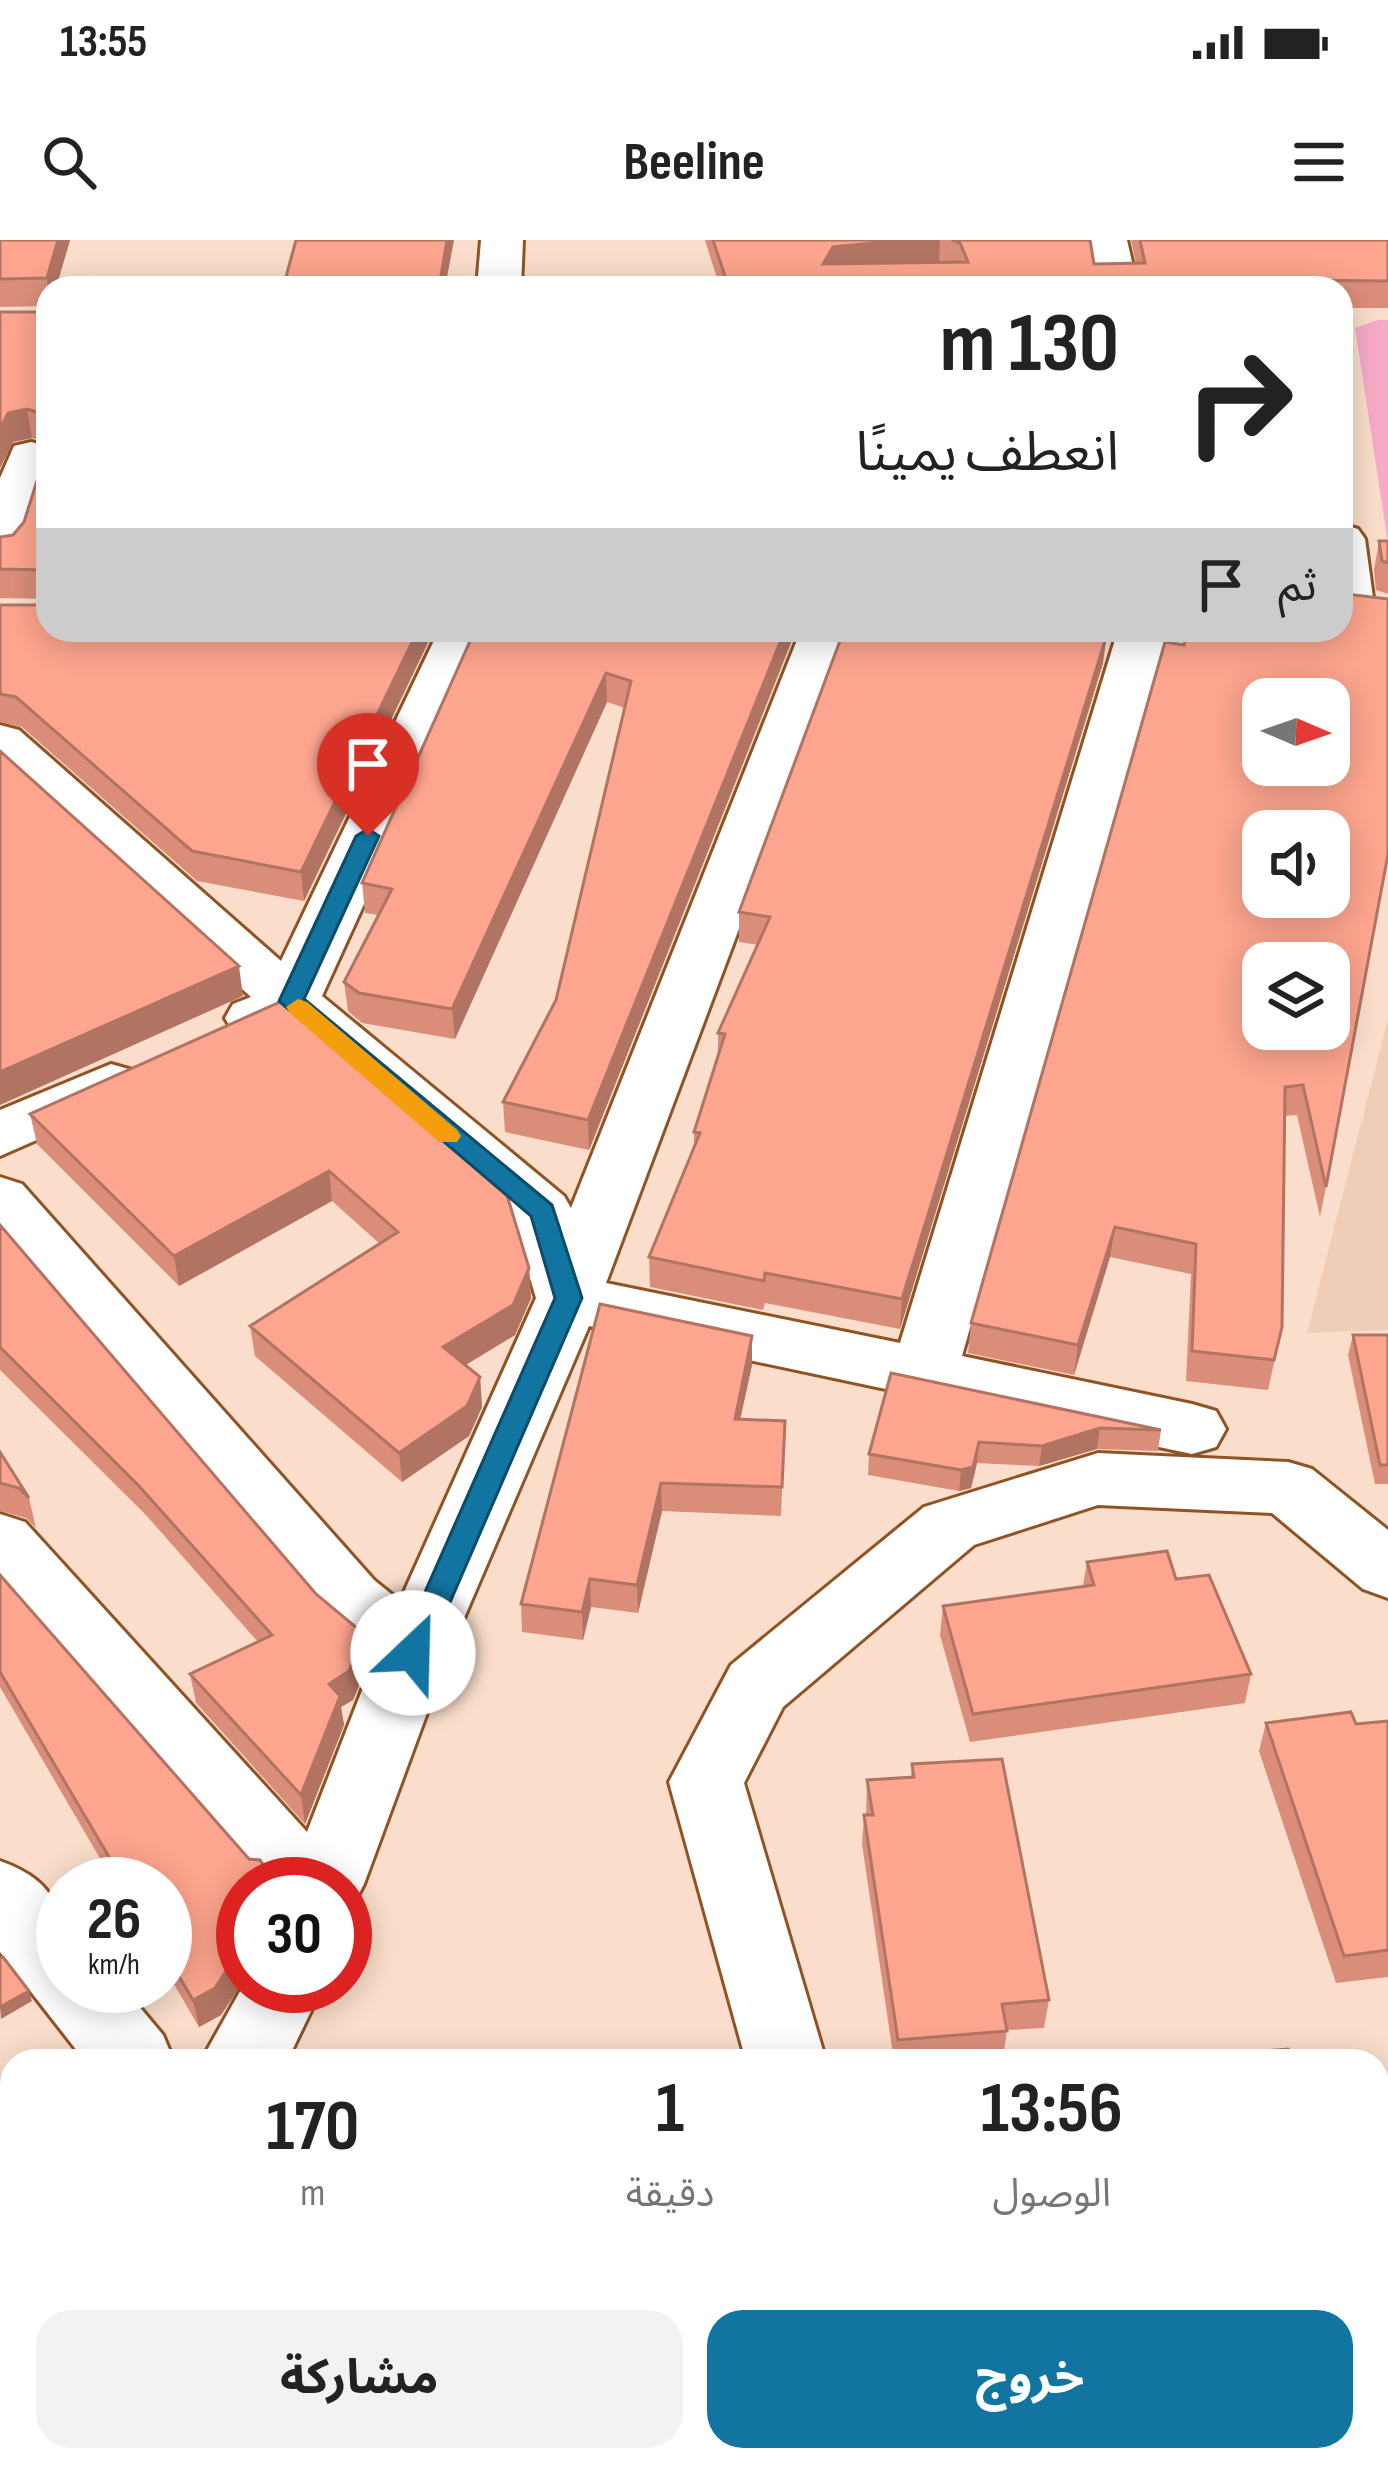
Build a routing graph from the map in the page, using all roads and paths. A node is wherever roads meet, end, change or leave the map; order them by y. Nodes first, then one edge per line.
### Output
1 (502, 240) edge
2 (1106, 240) edge
3 (500, 276) edge
4 (1114, 276) edge
5 (26, 455) edge
6 (0, 549) edge
7 (458, 642) edge
8 (821, 642) edge
9 (1139, 642) edge
10 (0, 741) edge
11 (291, 1001) junction
12 (0, 1135) edge
13 (0, 1199) edge
14 (568, 1298) junction
15 (924, 1373) junction
16 (1192, 1429) dead end
17 (0, 1540) edge
18 (1388, 1570) edge
19 (413, 1653) junction
20 (282, 1857) edge
21 (335, 1857) edge
22 (0, 1894) edge
23 (36, 1939) edge
24 (96, 2013) edge
25 (273, 2013) edge
26 (124, 2049) edge
27 (249, 2049) edge
28 (783, 2049) edge

1 - 3 street
2 - 4 street
5 - 6 street
7 - 11 street
8 - 14 street
9 - 15 street
10 - 11 street
11 - 12 street
11 - 14 street
13 - 19 street
14 - 15 street
14 - 19 street
15 - 16 street
17 - 20 street
18 - 28 street
19 - 21 street
22 - 23 street
24 - 26 street
25 - 27 street

